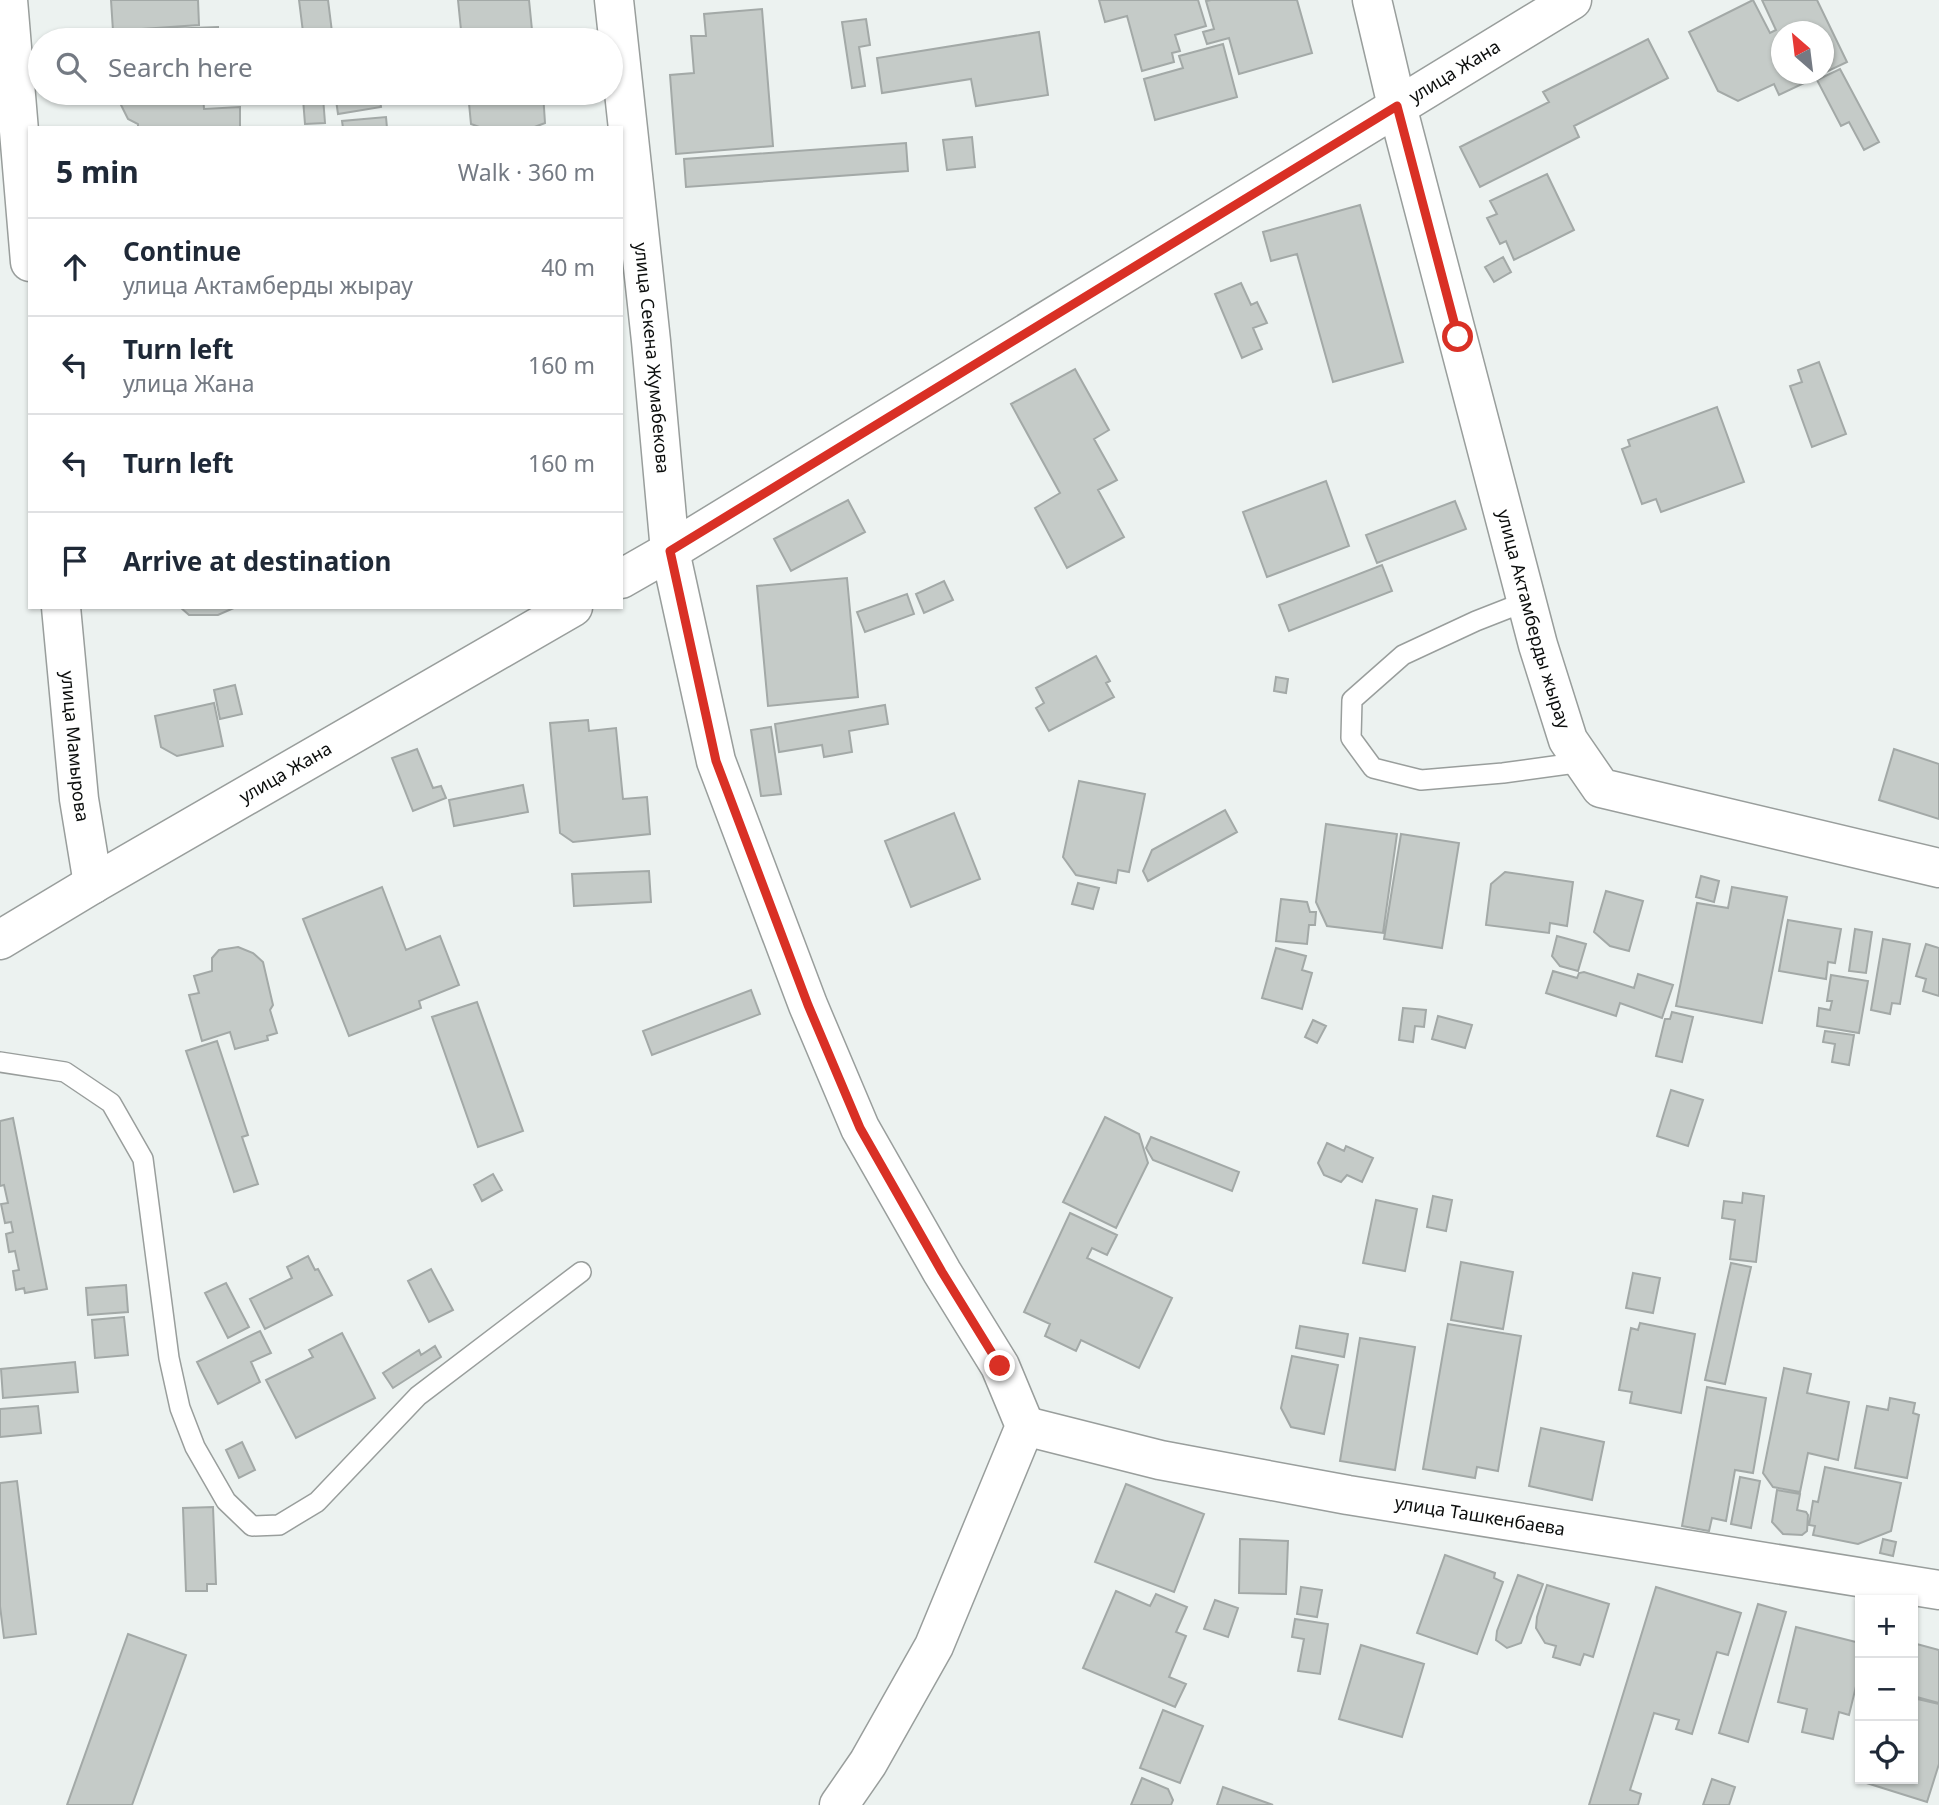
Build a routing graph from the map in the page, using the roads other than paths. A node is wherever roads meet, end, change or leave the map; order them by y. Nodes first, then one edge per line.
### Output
1 (8, 0) edge
2 (614, 0) edge
3 (1372, 0) edge
4 (1572, 0) edge
5 (617, 28) edge
6 (623, 83) edge
7 (1397, 106) junction
8 (28, 238) edge
9 (670, 551) junction
10 (623, 578) edge
11 (1527, 601) junction
12 (61, 609) edge
13 (570, 609) edge
14 (1583, 762) junction
15 (1939, 868) edge
16 (93, 884) junction
17 (0, 940) edge
18 (0, 1062) edge
19 (581, 1272) dead end
20 (1025, 1426) junction
21 (1939, 1590) edge
22 (839, 1805) edge

1 - 8 street
2 - 5 street, улица Секена Жумабекова
3 - 7 street, улица Актамберды жырау
4 - 7 street, улица Жана
6 - 9 street, улица Секена Жумабекова
7 - 9 street, улица Жана
7 - 11 street, улица Актамберды жырау
9 - 10 street, улица Жана
9 - 20 street, улица Секена Жумабекова
11 - 14 street, улица Актамберды жырау
11 - 14 lane
12 - 16 street, улица Мамырова
13 - 16 street, улица Жана
14 - 15 street, улица Актамберды жырау
16 - 17 street, улица Жана
18 - 19 lane
20 - 21 street, улица Ташкенбаева
20 - 22 street

